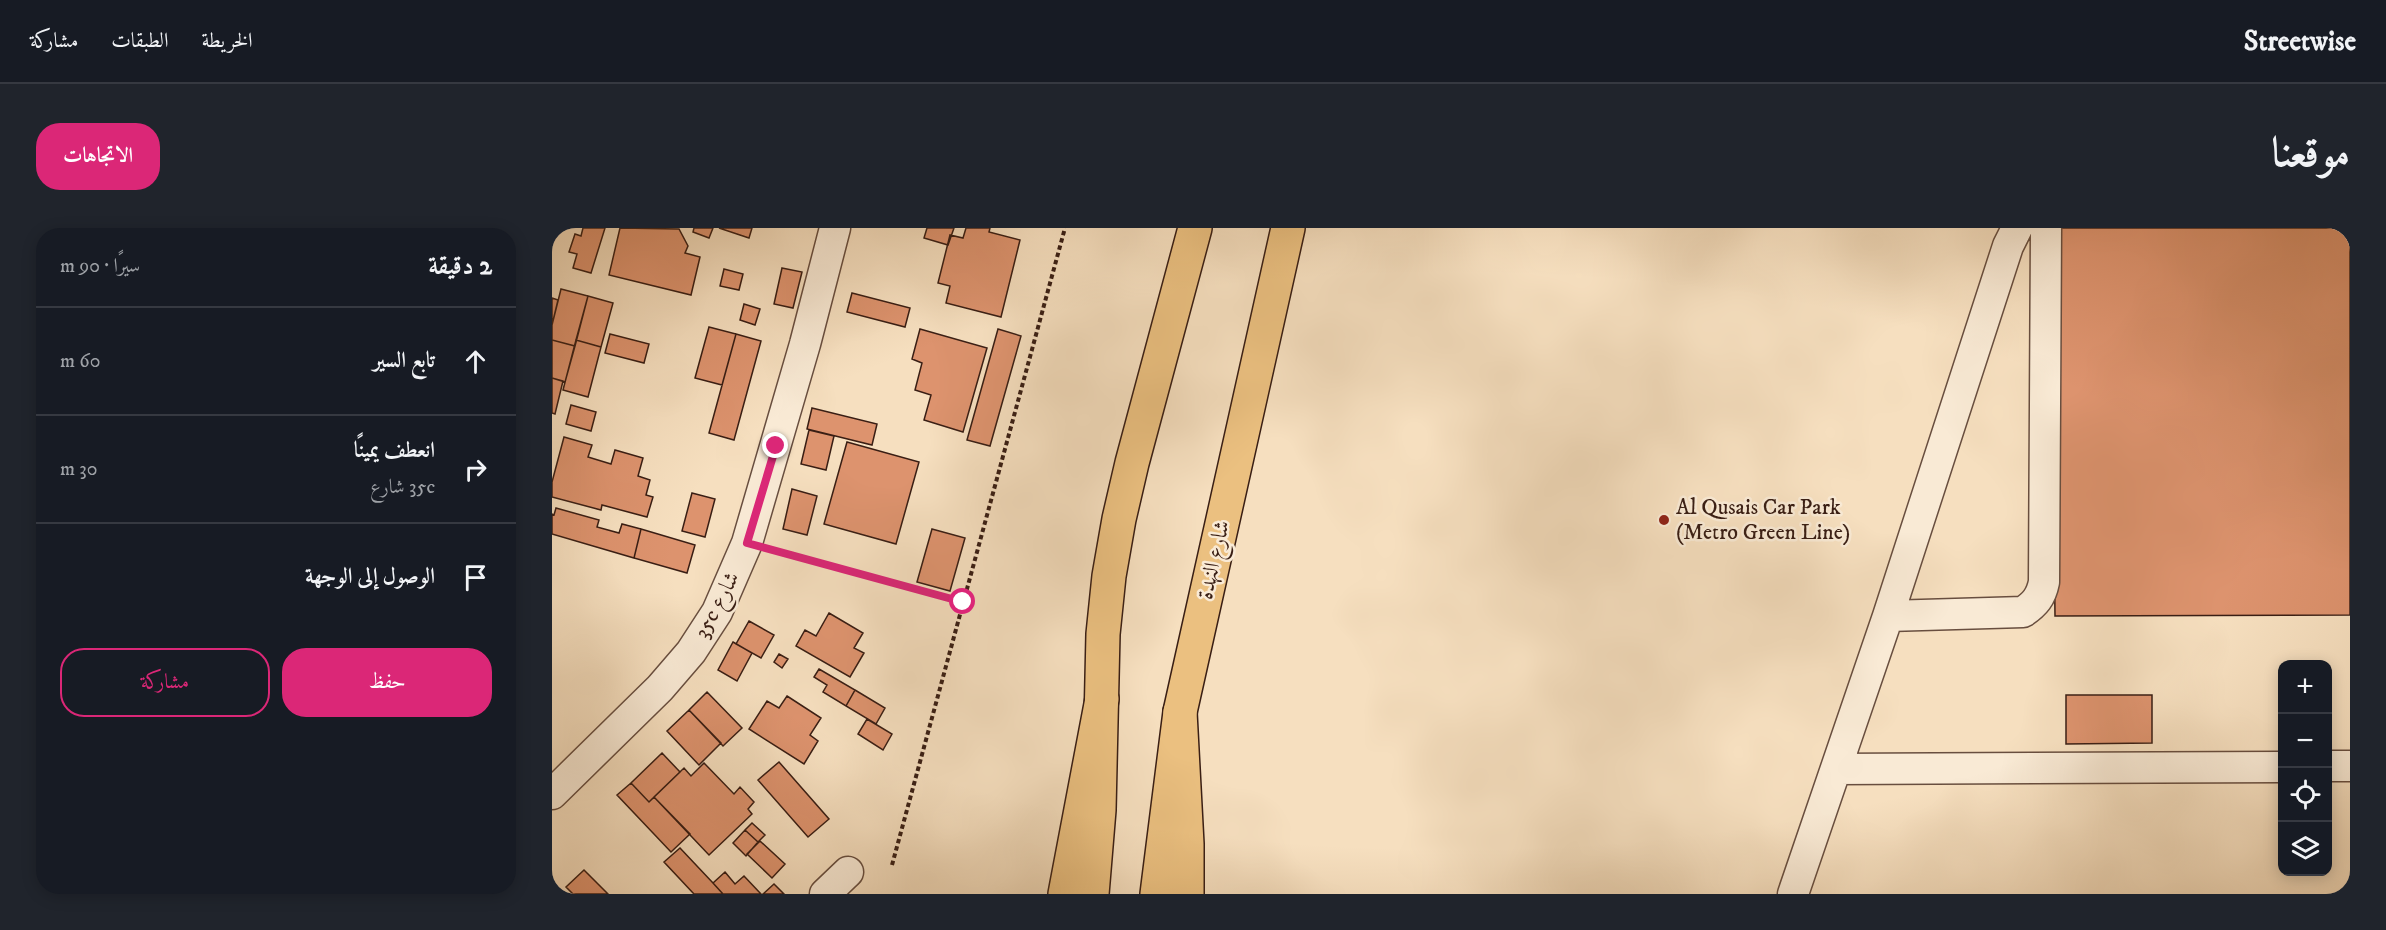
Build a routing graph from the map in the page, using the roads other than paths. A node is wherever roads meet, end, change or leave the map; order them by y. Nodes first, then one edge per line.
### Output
1 (835, 228) edge
2 (1195, 228) edge
3 (1288, 228) edge
4 (2017, 228) edge
5 (2046, 228) edge
6 (1888, 616) junction
7 (1102, 699) junction
8 (1180, 712) junction
9 (2332, 766) edge
10 (2350, 766) edge
11 (2278, 767) edge
12 (1836, 770) junction
13 (552, 794) edge
14 (848, 872) dead end
15 (825, 894) edge
16 (1065, 894) edge
17 (1092, 894) edge
18 (1157, 894) edge
19 (1187, 894) edge
20 (1793, 894) edge

1 - 13 street, 35c شارع
2 - 7 main road
3 - 8 main road, شارع النهدة
4 - 6 street
5 - 6 street
6 - 12 street
7 - 16 main road
7 - 17 main road
8 - 18 main road, شارع النهدة
8 - 19 main road
9 - 10 street
11 - 12 street
12 - 20 street
14 - 15 street

